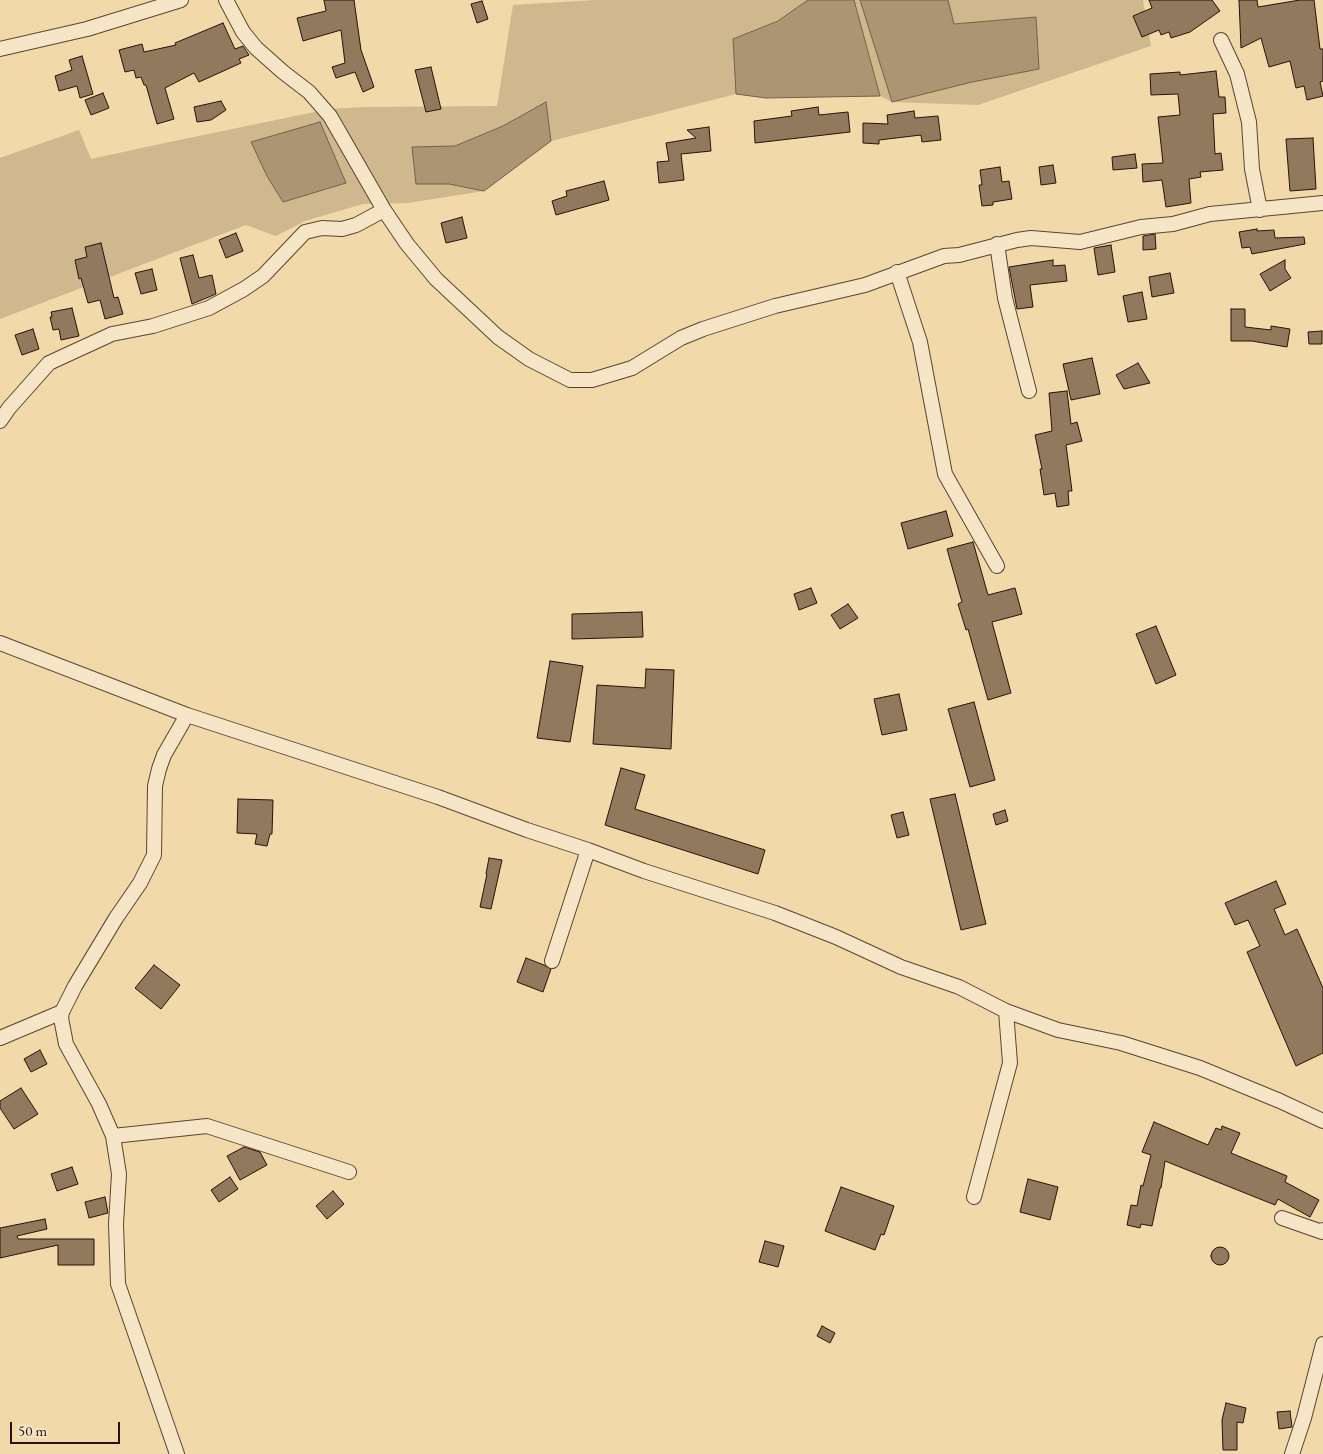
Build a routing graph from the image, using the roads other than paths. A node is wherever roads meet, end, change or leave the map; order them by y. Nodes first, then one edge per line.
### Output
1 (181, 0) edge
2 (226, 0) edge
3 (1221, 40) dead end
4 (0, 49) edge
5 (1323, 203) edge
6 (384, 210) junction
7 (1260, 210) junction
8 (997, 244) junction
9 (897, 272) junction
10 (1029, 391) dead end
11 (0, 421) edge
12 (996, 566) dead end
13 (0, 643) edge
14 (187, 715) junction
15 (588, 850) junction
16 (552, 961) dead end
17 (1006, 1011) junction
18 (62, 1012) junction
19 (0, 1038) edge
20 (1323, 1121) edge
21 (113, 1136) junction
22 (349, 1172) dead end
23 (974, 1197) dead end
24 (1282, 1218) dead end
25 (1323, 1230) edge
26 (1323, 1344) edge
27 (1318, 1380) edge
28 (177, 1454) edge
29 (1292, 1454) edge

1 - 4 street
2 - 6 street
3 - 7 street
5 - 7 street
6 - 9 street
6 - 11 street
7 - 8 street
8 - 9 street
8 - 10 street
9 - 12 street
13 - 14 street
14 - 15 street
14 - 18 street
15 - 16 street
15 - 17 street
17 - 20 street
17 - 23 street
18 - 19 street
18 - 21 street
21 - 22 street
21 - 28 street
24 - 25 street
26 - 27 street
27 - 29 street

